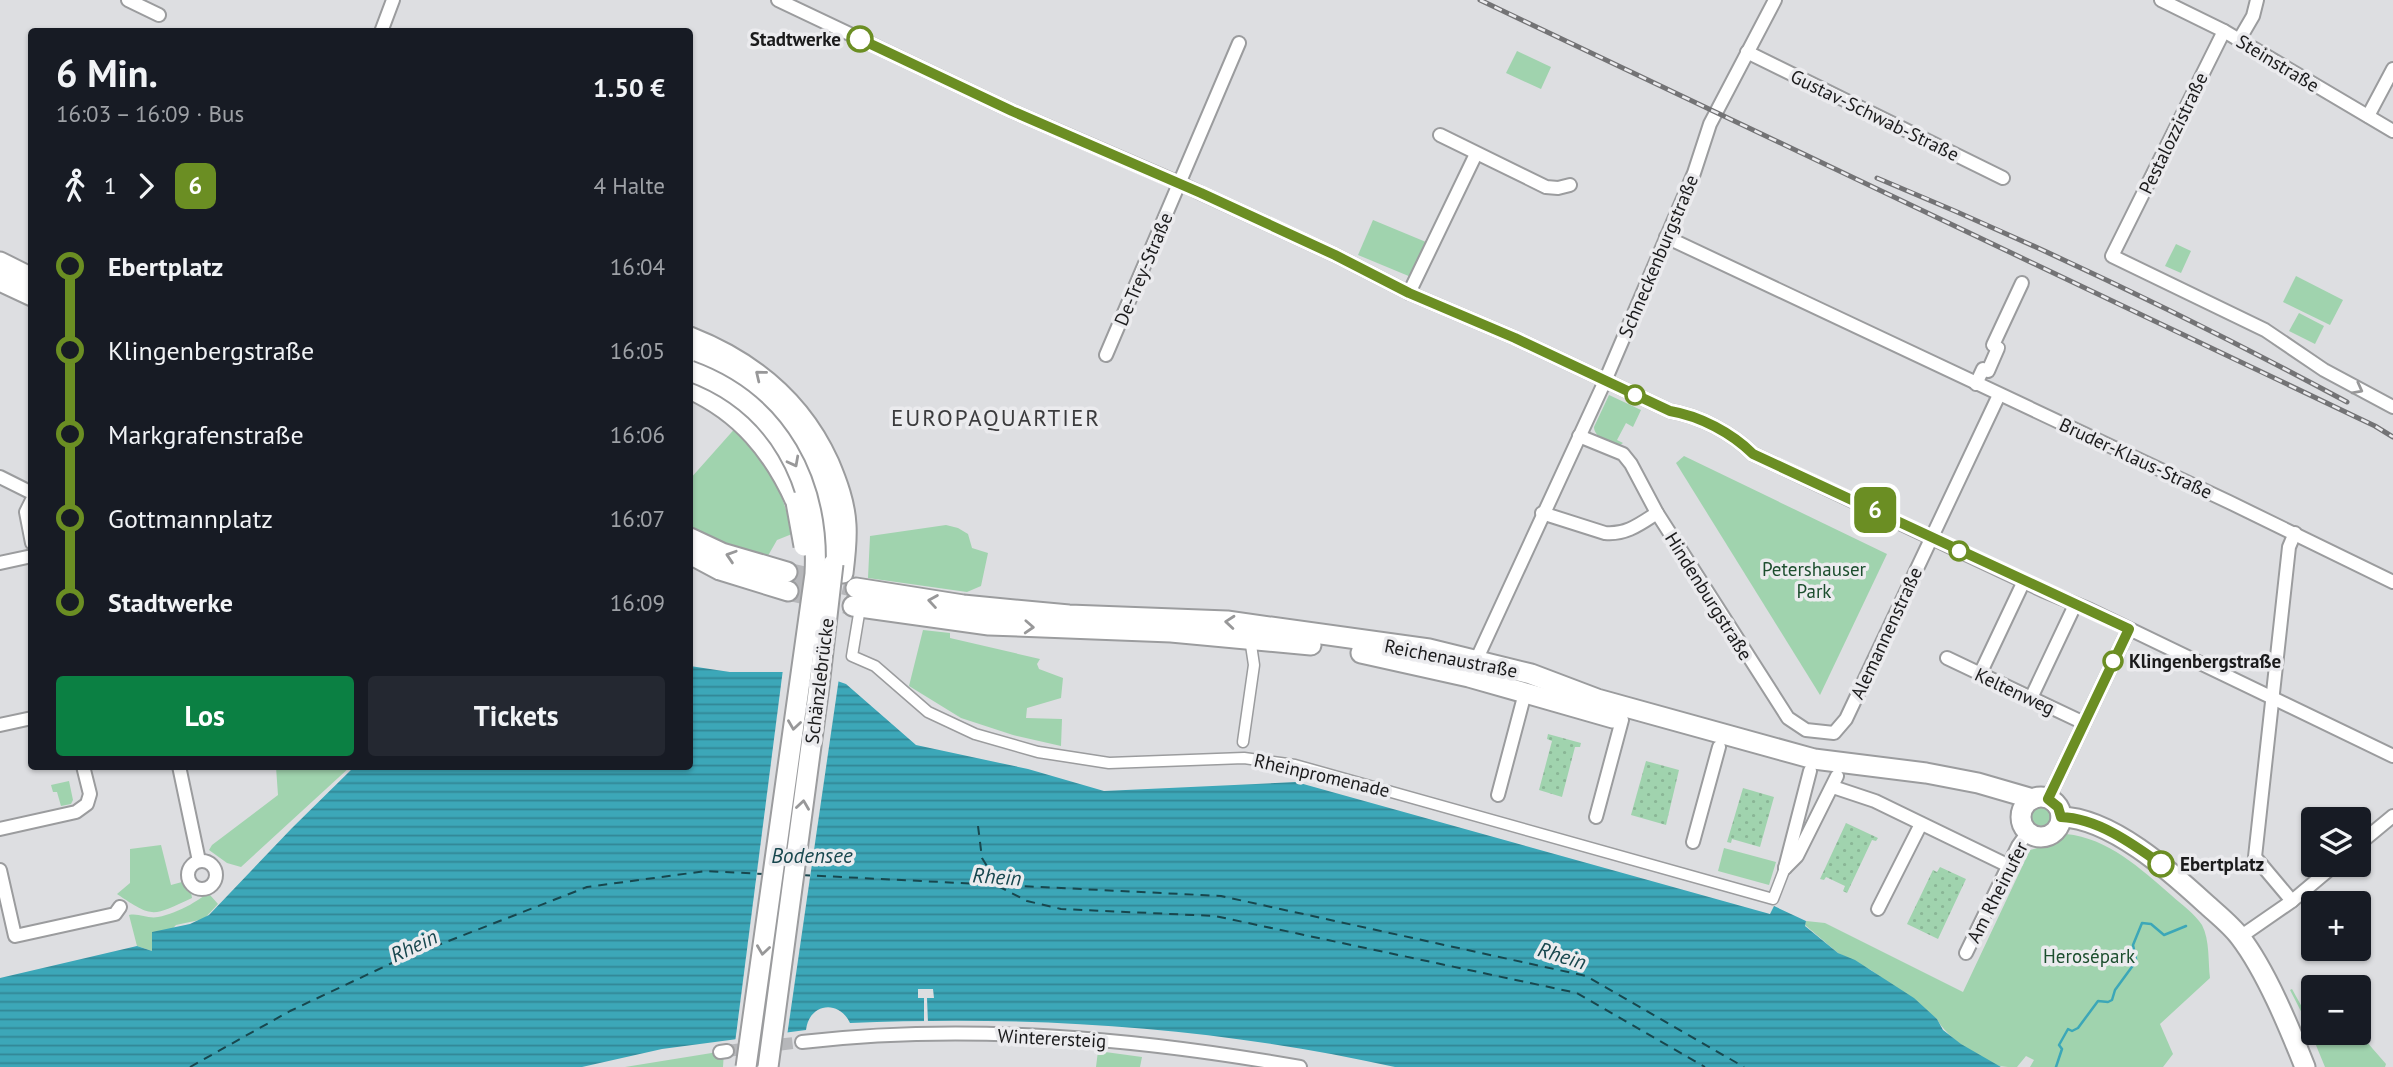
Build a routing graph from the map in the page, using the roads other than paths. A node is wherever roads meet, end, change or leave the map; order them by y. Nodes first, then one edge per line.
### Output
1 (128, 0) edge
2 (393, 0) edge
3 (778, 0) edge
4 (1775, 0) edge
5 (2161, 0) edge
6 (2257, 0) edge
7 (159, 15) dead end
8 (382, 28) edge
9 (2224, 32) junction
10 (2239, 40) junction
11 (1239, 43) dead end
12 (1747, 52) junction
13 (2393, 69) edge
14 (2368, 116) junction
15 (2393, 131) edge
16 (1440, 135) dead end
17 (1476, 154) junction
18 (2003, 178) dead end
19 (1178, 183) junction
20 (1570, 185) dead end
21 (1666, 237) junction
22 (0, 262) edge
23 (28, 276) edge
24 (0, 281) edge
25 (2022, 283) dead end
26 (1409, 293) junction
27 (28, 294) edge
28 (693, 338) edge
29 (1106, 355) dead end
30 (693, 356) edge
31 (693, 372) edge
32 (1605, 381) junction
33 (1976, 384) junction
34 (695, 392) edge
35 (1999, 395) junction
36 (2393, 407) edge
37 (1579, 436) junction
38 (0, 477) edge
39 (28, 491) edge
40 (1542, 513) junction
41 (1657, 513) junction
42 (2295, 533) junction
43 (1931, 538) junction
44 (693, 539) edge
45 (28, 556) edge
46 (693, 556) edge
47 (0, 563) edge
48 (2024, 582) junction
49 (2393, 582) edge
50 (857, 600) joint
51 (2075, 605) junction
52 (810, 609) junction
53 (2129, 629) junction
54 (1251, 645) dead end
55 (1947, 658) dead end
56 (1472, 668) junction
57 (1980, 674) junction
58 (1541, 677) junction
59 (819, 686) junction
60 (1525, 693) junction
61 (2031, 698) junction
62 (2273, 698) junction
63 (28, 719) edge
64 (1846, 719) joint
65 (1622, 720) junction
66 (2084, 723) junction
67 (0, 725) edge
68 (1243, 742) dead end
69 (1719, 747) junction
70 (2393, 756) edge
71 (84, 770) edge
72 (180, 770) edge
73 (1810, 771) junction
74 (1835, 782) junction
75 (1498, 795) dead end
76 (2035, 803) junction
77 (1801, 807) junction
78 (1820, 812) junction
79 (2393, 816) edge
80 (1596, 817) dead end
81 (2061, 817) junction
82 (1921, 824) junction
83 (0, 829) edge
84 (2028, 832) junction
85 (2371, 834) edge
86 (1693, 842) dead end
87 (199, 861) dead end
88 (2009, 866) junction
89 (1785, 868) junction
90 (0, 870) edge
91 (2321, 877) edge
92 (2292, 901) junction
93 (120, 907) dead end
94 (1878, 909) dead end
95 (2240, 937) junction
96 (1966, 953) dead end
97 (802, 1042) tunnel mouth
98 (746, 1067) edge
99 (768, 1067) edge
100 (1300, 1067) edge
101 (2305, 1067) edge

1 - 7 street
2 - 8 street
3 - 19 street
4 - 12 street, Schneckenburgstraße
5 - 9 street, Steinstraße
6 - 10 street
9 - 10 street, Steinstraße
9 -> 36 street, Pestalozzistraße
10 - 14 street, Steinstraße
11 - 19 street, De-Trey-Straße
12 - 18 street, Gustav-Schwab-Straße
12 - 21 street, Schneckenburgstraße
13 - 14 street
14 - 15 street, Steinstraße
16 - 17 street
17 - 20 street
17 - 26 street
19 - 26 street
19 - 29 street, De-Trey-Straße
21 - 32 street, Schneckenburgstraße
21 - 33 street, Bruder-Klaus-Straße
22 - 23 main road
24 - 27 main road
25 - 33 street
26 - 32 street
59 -> 28 main road
30 - 59 main road, Schänzlebrücke, bridge
31 -> 52 main road, Schänzlebrücke, bridge
32 - 37 street, Schneckenburgstraße
32 - 43 street
33 - 35 street, Bruder-Klaus-Straße
34 - 52 main road, bridge
35 - 42 street, Bruder-Klaus-Straße
35 - 43 street, Alemannenstraße
37 - 40 street, Schneckenburgstraße
37 - 41 street, Hindenburgstraße
38 - 39 street
40 - 41 street
40 - 56 street, Schneckenburgstraße
41 - 64 street, Hindenburgstraße
42 - 49 street, Bruder-Klaus-Straße
42 - 62 street
43 - 48 street
43 - 64 street, Alemannenstraße
46 -> 44 main road
45 - 47 street
48 - 51 street
48 - 57 street
50 - 56 main road, Reichenaustraße
50 - 89 street, Rheinpromenade
51 - 53 street
51 - 61 street
52 -> 98 main road, Schänzlebrücke, bridge
53 - 62 street
53 - 66 street
54 - 68 street
55 - 57 street, Keltenweg
56 - 58 main road, Reichenaustraße
56 - 60 main road, Reichenaustraße
57 - 61 street, Keltenweg
58 - 60 main road
58 - 76 main road, Reichenaustraße
99 -> 59 main road, Schänzlebrücke, bridge
60 - 65 main road, Reichenaustraße
60 - 75 street
61 - 66 street, Keltenweg
62 - 70 street
62 - 92 street
63 - 67 street
65 - 69 main road, Reichenaustraße
65 - 80 street
66 - 76 street
69 - 73 main road, Reichenaustraße
69 - 86 street
71 - 83 street
72 - 87 street
73 - 74 main road, Reichenaustraße
73 - 77 street
74 - 76 main road, Reichenaustraße
74 - 78 street
74 - 82 street
76 - 81 main road
76 - 84 main road
77 - 78 street
77 - 89 street
78 - 89 street
79 - 85 street
81 - 84 main road
81 - 95 main road
82 - 88 street
82 - 94 street
84 - 88 street, Am Rheinufer
88 - 96 street, Am Rheinufer
90 - 93 street
91 - 92 street
92 - 95 street
95 - 101 main road
97 - 100 street, Winterersteig

